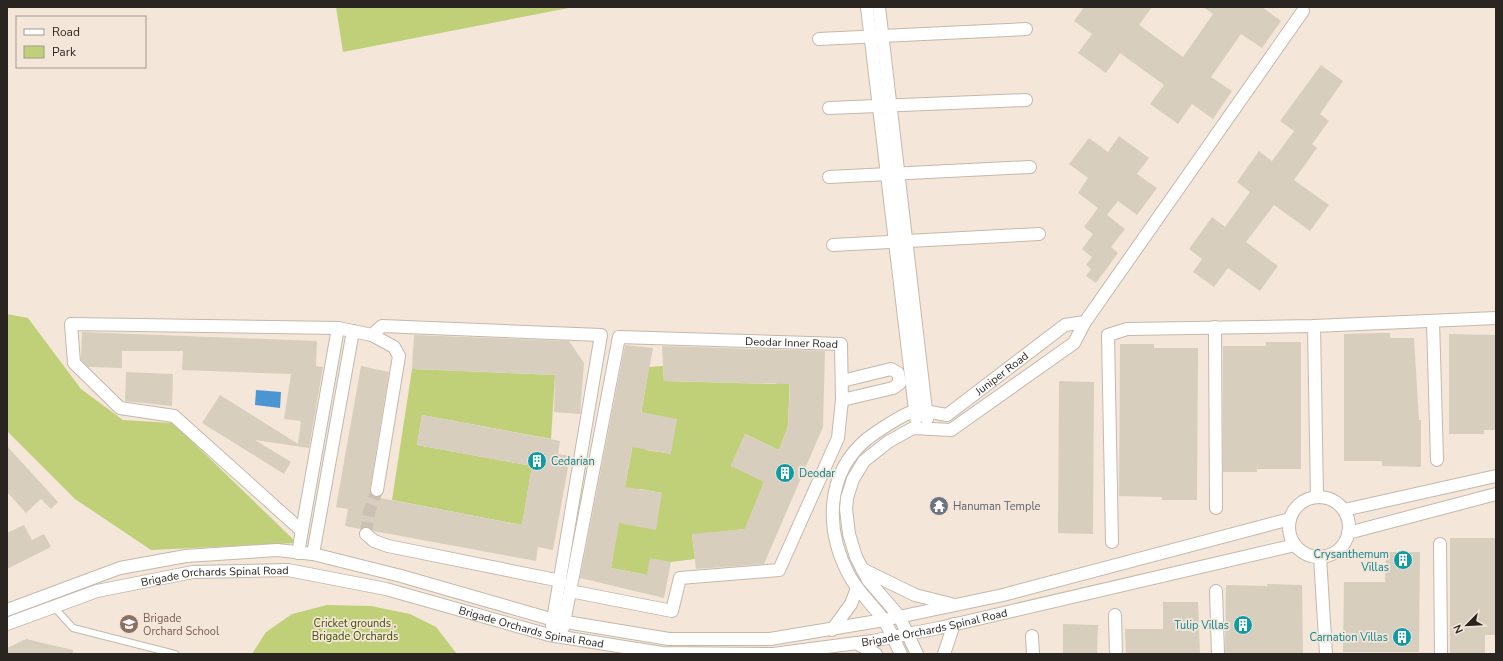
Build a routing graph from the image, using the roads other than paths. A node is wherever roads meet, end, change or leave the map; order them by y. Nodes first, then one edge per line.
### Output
1 (867, 7) edge
2 (878, 7) edge
3 (1303, 11) dead end
4 (1026, 29) dead end
5 (876, 36) junction
6 (819, 39) dead end
7 (1026, 100) dead end
8 (884, 105) junction
9 (829, 108) dead end
10 (1030, 167) dead end
11 (892, 174) junction
12 (829, 177) dead end
13 (1039, 234) dead end
14 (900, 241) junction
15 (833, 245) dead end
16 (1496, 318) edge
17 (1433, 321) junction
18 (1085, 322) junction
19 (1314, 326) junction
20 (1215, 327) junction
21 (338, 328) junction
22 (353, 331) junction
23 (372, 335) junction
24 (842, 381) junction
25 (842, 400) junction
26 (921, 411) junction
27 (922, 428) junction
28 (1437, 460) dead end
29 (1496, 476) edge
30 (377, 490) tunnel mouth
31 (1496, 494) edge
32 (1317, 496) junction
33 (1216, 508) dead end
34 (1344, 510) junction
35 (1290, 520) junction
36 (302, 531) junction
37 (1348, 533) junction
38 (366, 534) dead end
39 (1112, 542) dead end
40 (1440, 544) dead end
41 (1295, 545) junction
42 (298, 553) junction
43 (215, 554) junction
44 (313, 554) junction
45 (1320, 557) junction
46 (862, 569) junction
47 (216, 571) junction
48 (561, 581) junction
49 (857, 588) junction
50 (570, 590) junction
51 (1216, 591) dead end
52 (954, 605) junction
53 (54, 607) junction
54 (7, 610) edge
55 (1115, 615) dead end
56 (899, 616) junction
57 (884, 620) junction
58 (559, 621) junction
59 (7, 624) edge
60 (954, 624) junction
61 (832, 630) junction
62 (908, 633) junction
63 (555, 635) junction
64 (1032, 636) dead end
65 (893, 637) junction
66 (856, 643) junction
67 (175, 654) edge
68 (876, 654) edge
69 (901, 654) edge
70 (917, 654) edge
71 (944, 654) edge
72 (1033, 654) edge
73 (1116, 654) edge
74 (1218, 654) edge
75 (1326, 654) edge
76 (1441, 654) edge

1 - 5 street
2 - 5 street
3 - 18 street
4 - 5 street
5 - 6 street
5 - 8 street
7 - 8 street
8 - 9 street
8 - 11 street
10 - 11 street
11 - 12 street
11 - 14 street
13 - 14 street
14 - 15 street
14 - 26 street
16 - 17 street
17 - 19 street
17 - 28 street
18 - 26 street, Juniper Road
18 - 27 street
19 - 20 street
19 - 32 street
20 - 33 street
20 - 39 street
21 - 22 street
21 - 36 street
21 - 36 street
22 - 23 street
22 - 44 street
23 - 30 street
23 - 48 street
24 - 25 street, Deodar Inner Road
24 - 25 street
24 - 50 street, Deodar Inner Road
25 - 50 street, Deodar Inner Road
26 - 27 street
26 - 49 street
27 - 46 street
29 - 34 street
31 - 37 street
32 - 34 street
32 - 35 street
34 - 37 street
35 - 41 street
35 - 52 street, Brigade Orchards Spinal Road
36 - 42 street
37 - 45 street
38 - 48 street
40 - 76 street
41 - 45 street
41 - 60 street, Brigade Orchards Spinal Road
42 - 43 street, Brigade Orchards Spinal Road
42 - 44 street, Brigade Orchards Spinal Road
43 - 47 street
43 - 54 street, Brigade Orchards Spinal Road
44 - 58 street, Brigade Orchards Spinal Road
45 - 75 street
46 - 52 street
46 - 56 street
47 - 53 street, Brigade Orchards Spinal Road
47 - 63 street, Brigade Orchards Spinal Road
48 - 58 street
49 - 57 street
49 - 61 street
50 - 58 street
51 - 74 street
52 - 56 street, Brigade Orchards Spinal Road
53 - 59 street, Brigade Orchards Spinal Road
53 - 67 lane
55 - 73 street
56 - 57 street, Brigade Orchards Spinal Road
56 - 62 street
57 - 61 street, Brigade Orchards Spinal Road
57 - 65 street
58 - 61 street, Brigade Orchards Spinal Road
58 - 63 street
60 - 62 street, Brigade Orchards Spinal Road
60 - 71 street
62 - 65 street, Brigade Orchards Spinal Road
62 - 70 street
63 - 66 street, Brigade Orchards Spinal Road
64 - 72 street
65 - 66 street, Brigade Orchards Spinal Road
65 - 69 street
66 - 68 street

